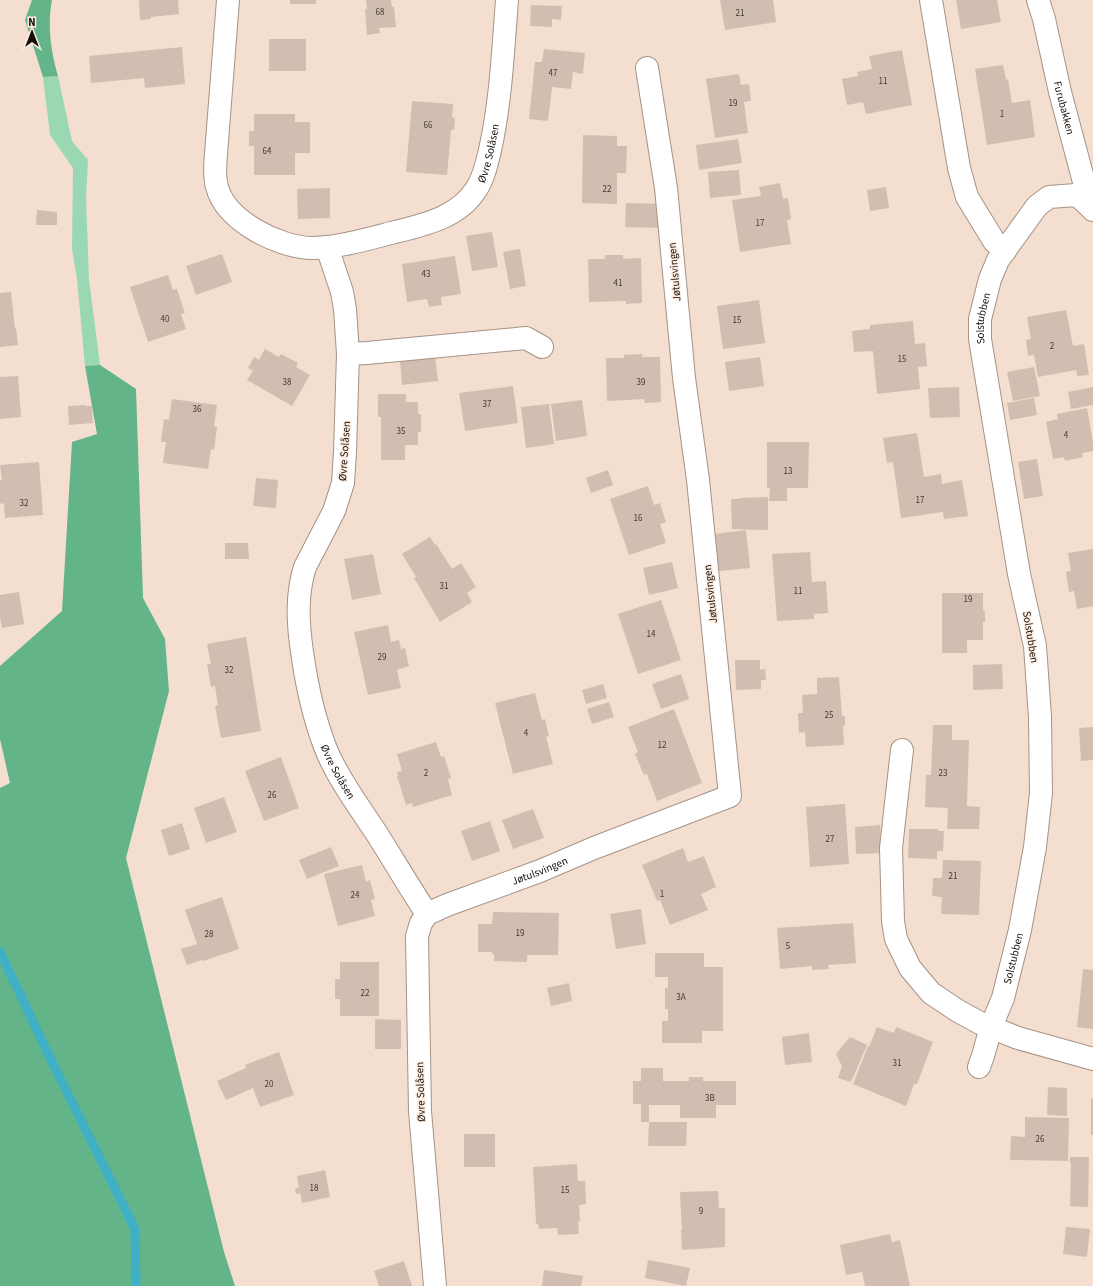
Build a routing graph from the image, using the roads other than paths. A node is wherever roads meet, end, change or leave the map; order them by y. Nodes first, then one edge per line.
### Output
1 (228, 0) edge
2 (507, 0) edge
3 (931, 0) edge
4 (1038, 0) edge
5 (647, 68) dead end
6 (1088, 206) edge
7 (327, 247) junction
8 (1005, 251) junction
9 (542, 347) dead end
10 (348, 354) junction
11 (902, 750) dead end
12 (427, 914) junction
13 (991, 1027) junction
14 (1093, 1059) edge
15 (979, 1067) dead end
16 (435, 1286) edge

1 - 7 street, Øvre Solåsen
2 - 7 street, Øvre Solåsen
3 - 8 street
4 - 6 street, Furubakken
5 - 12 street, Jøtulsvingen
6 - 8 street, Solstubben
7 - 10 street, Øvre Solåsen
8 - 13 street, Solstubben
9 - 10 street
10 - 12 street, Øvre Solåsen
11 - 13 street
12 - 16 street, Øvre Solåsen
13 - 14 street
13 - 15 street, Solstubben

